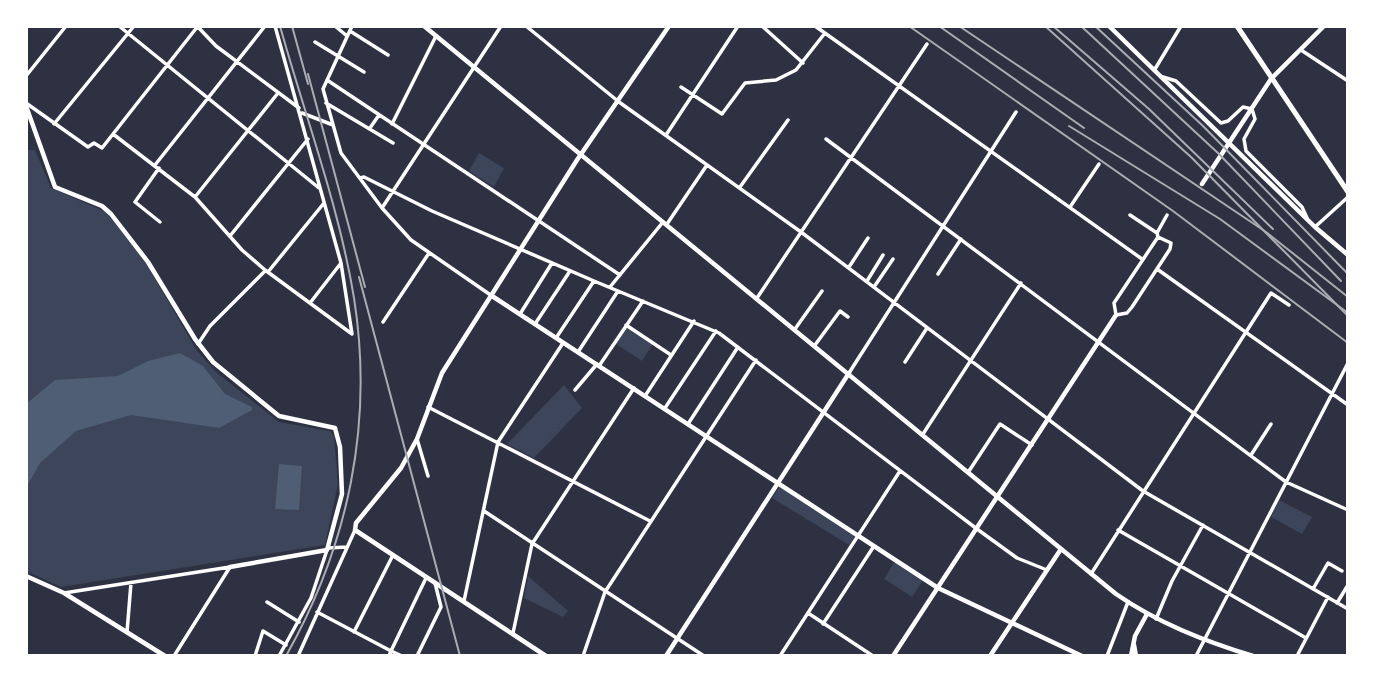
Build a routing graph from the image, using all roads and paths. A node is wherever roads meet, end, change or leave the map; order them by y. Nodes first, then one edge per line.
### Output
1 (66, 26) edge
2 (119, 26) edge
3 (134, 26) edge
4 (198, 26) edge
5 (265, 26) edge
6 (275, 26) edge
7 (335, 26) edge
8 (424, 26) edge
9 (501, 26) edge
10 (526, 26) edge
11 (669, 26) edge
12 (738, 26) edge
13 (762, 26) edge
14 (815, 26) edge
15 (1109, 26) edge
16 (1181, 26) edge
17 (1237, 26) edge
18 (1324, 26) edge
19 (350, 31) edge
20 (128, 33) junction
21 (825, 33) junction
22 (436, 36) junction
23 (315, 42) dead end
24 (927, 44) dead end
25 (1301, 50) junction
26 (388, 55) dead end
27 (338, 57) junction
28 (237, 62) junction
29 (803, 63) junction
30 (167, 65) junction
31 (474, 67) junction
32 (1155, 69) junction
33 (363, 72) dead end
34 (26, 76) edge
35 (1163, 77) junction
36 (1271, 79) junction
37 (327, 80) junction
38 (1348, 81) edge
39 (899, 86) junction
40 (681, 87) dead end
41 (278, 93) junction
42 (694, 95) junction
43 (208, 99) junction
44 (619, 102) junction
45 (326, 103) junction
46 (26, 105) edge
47 (1252, 109) junction
48 (300, 110) junction
49 (1016, 112) dead end
50 (379, 115) junction
51 (788, 120) dead end
52 (54, 124) junction
53 (392, 124) junction
54 (333, 125) junction
55 (370, 128) junction
56 (247, 132) junction
57 (113, 134) junction
58 (666, 136) junction
59 (308, 139) junction
60 (826, 139) dead end
61 (393, 143) dead end
62 (423, 145) junction
63 (991, 151) junction
64 (582, 154) junction
65 (852, 157) junction
66 (287, 164) junction
67 (1099, 164) dead end
68 (707, 165) junction
69 (157, 167) junction
70 (360, 178) junction
71 (1202, 184) dead end
72 (740, 187) junction
73 (321, 189) junction
74 (393, 191) junction
75 (1348, 192) edge
76 (195, 198) junction
77 (324, 202) junction
78 (1070, 207) junction
79 (382, 208) junction
80 (1130, 215) dead end
81 (1167, 215) dead end
82 (1307, 218) junction
83 (540, 221) junction
84 (160, 222) dead end
85 (665, 223) junction
86 (943, 226) junction
87 (1315, 227) junction
88 (801, 232) junction
89 (1157, 235) junction
90 (230, 236) junction
91 (868, 238) dead end
92 (961, 239) junction
93 (522, 249) junction
94 (429, 253) junction
95 (883, 255) dead end
96 (1348, 255) edge
97 (893, 259) dead end
98 (1142, 259) junction
99 (341, 263) junction
100 (552, 263) junction
101 (849, 267) junction
102 (1157, 269) junction
103 (267, 271) junction
104 (570, 271) junction
105 (938, 274) dead end
106 (620, 275) junction
107 (594, 281) junction
108 (867, 281) junction
109 (1021, 283) junction
110 (874, 286) junction
111 (610, 288) junction
112 (618, 291) junction
113 (822, 291) dead end
114 (492, 296) junction
115 (757, 298) junction
116 (643, 301) junction
117 (895, 302) junction
118 (309, 303) junction
119 (1289, 305) dead end
120 (520, 314) junction
121 (1116, 315) junction
122 (848, 317) dead end
123 (694, 321) junction
124 (383, 322) dead end
125 (535, 324) junction
126 (626, 325) junction
127 (928, 328) junction
128 (796, 329) junction
129 (716, 331) junction
130 (1245, 333) junction
131 (556, 338) junction
132 (1099, 341) junction
133 (564, 343) junction
134 (198, 344) junction
135 (815, 345) junction
136 (738, 347) junction
137 (578, 352) junction
138 (671, 355) junction
139 (756, 360) junction
140 (905, 362) dead end
141 (971, 362) junction
142 (1348, 363) edge
143 (598, 365) junction
144 (849, 373) junction
145 (634, 388) junction
146 (575, 390) dead end
147 (1332, 394) junction
148 (645, 396) junction
149 (1348, 405) edge
150 (429, 407) junction
151 (665, 408) junction
152 (825, 412) junction
153 (1195, 412) junction
154 (1049, 420) junction
155 (688, 424) junction
156 (1271, 424) dead end
157 (923, 434) junction
158 (706, 436) junction
159 (417, 439) junction
160 (498, 442) junction
161 (1032, 444) junction
162 (1251, 455) junction
163 (900, 471) junction
164 (969, 471) junction
165 (428, 476) dead end
166 (573, 482) junction
167 (1286, 482) junction
168 (779, 484) junction
169 (1143, 491) junction
170 (998, 496) junction
171 (1348, 510) edge
172 (484, 512) junction
173 (650, 521) junction
174 (1203, 525) junction
175 (977, 529) junction
176 (355, 530) junction
177 (1118, 530) junction
178 (859, 535) junction
179 (532, 544) junction
180 (874, 546) junction
181 (347, 547) junction
182 (328, 549) junction
183 (1061, 550) junction
184 (1250, 553) junction
185 (393, 555) junction
186 (1181, 565) junction
187 (230, 567) junction
188 (1047, 570) junction
189 (1342, 571) dead end
190 (1091, 574) junction
191 (26, 576) edge
192 (427, 578) junction
193 (131, 583) junction
194 (435, 583) junction
195 (1348, 585) edge
196 (938, 588) junction
197 (1313, 589) junction
198 (605, 592) junction
199 (64, 593) junction
200 (1229, 593) junction
201 (1328, 597) junction
202 (464, 601) junction
203 (267, 602) dead end
204 (1128, 602) junction
205 (1337, 603) junction
206 (1348, 609) edge
207 (317, 612) junction
208 (808, 613) junction
209 (1147, 614) junction
210 (1156, 619) junction
211 (299, 622) junction
212 (1013, 622) junction
213 (824, 624) junction
214 (127, 632) junction
215 (354, 632) junction
216 (513, 633) junction
217 (677, 638) junction
218 (1306, 638) junction
219 (1203, 640) junction
220 (286, 645) junction
221 (390, 653) edge
222 (165, 656) edge
223 (174, 656) edge
224 (256, 656) edge
225 (279, 656) edge
226 (298, 656) edge
227 (402, 656) edge
228 (417, 656) edge
229 (546, 656) edge
230 (583, 656) edge
231 (666, 656) edge
232 (704, 656) edge
233 (780, 656) edge
234 (873, 656) edge
235 (893, 656) edge
236 (990, 656) edge
237 (1082, 656) edge
238 (1107, 656) edge
239 (1133, 656) edge
240 (1196, 656) edge
241 (1253, 656) edge
242 (1297, 656) edge

1 - 34 street
2 - 20 street
3 - 20 street
4 - 28 street
4 - 30 street
5 - 28 street
6 - 48 street
7 - 19 street
8 - 22 street
9 - 31 street
10 - 44 street
11 - 44 street
12 - 42 street
13 - 29 street
14 - 21 street
15 - 32 street
16 - 32 street
17 - 36 highway
18 - 25 street
19 - 26 street
19 - 27 street
20 - 30 street
20 - 52 street
21 - 29 street
21 - 39 street
22 - 31 street
22 - 53 street
23 - 27 street
24 - 39 street
25 - 36 street
25 - 38 street
27 - 33 street
27 - 37 street
28 - 41 street
28 - 43 street
29 - 42 street
30 - 43 street
30 - 57 street
31 - 62 street
31 - 64 street
32 - 35 street
35 - 47 street
35 - 82 street
36 - 47 street
36 - 75 highway
37 - 45 street
37 - 50 street
39 - 63 street
39 - 65 street
40 - 42 street
41 - 48 street
41 - 56 street
42 - 58 street
43 - 56 street
43 - 69 street
44 - 58 street
44 - 64 street
45 - 54 street
45 - 55 street
46 - 52 street
46 - 134 street
47 - 71 street
47 - 82 street
48 - 54 street
48 - 59 street
49 - 63 street
50 - 53 street
50 - 55 street
51 - 72 street
52 - 57 street
53 - 62 street
54 - 70 street
55 - 61 street
56 - 66 street
56 - 76 street
57 - 69 street
58 - 68 street
59 - 66 street
59 - 73 street
60 - 65 street
62 - 74 street
62 - 83 street
63 - 78 street
63 - 86 street
64 - 83 street
64 - 85 street
65 - 86 street
65 - 88 street
66 - 73 street
66 - 90 street
67 - 78 street
68 - 72 street
68 - 85 street
69 - 76 street
69 - 84 street
70 - 74 street
70 - 79 street
72 - 88 street
73 - 77 street
74 - 79 street
74 - 93 street
75 - 87 street
76 - 90 street
77 - 99 street
77 - 103 street
78 - 98 street
79 - 94 street
80 - 89 street
81 - 89 street
82 - 87 street
83 - 93 street
83 - 106 street
85 - 106 street
85 - 115 street
86 - 92 street
86 - 117 street
87 - 96 street
88 - 101 street
88 - 115 street
89 - 98 street
89 - 102 street
90 - 103 street
91 - 101 street
92 - 105 street
92 - 109 street
93 - 100 street
93 - 114 street
94 - 114 street
94 - 124 street
95 - 108 street
97 - 110 street
98 - 121 street
99 - 118 street
99 - 118 street
100 - 104 street
100 - 120 street
101 - 108 street
102 - 121 street
102 - 130 street
103 - 118 street
103 - 134 street
104 - 107 street
104 - 125 street
106 - 111 street
107 - 111 street
107 - 131 street
108 - 110 street
109 - 132 street
109 - 141 street
110 - 117 street
111 - 112 street
112 - 116 street
112 - 137 street
113 - 128 street
114 - 120 street
114 - 150 street
115 - 128 street
116 - 123 street
116 - 126 street
117 - 127 street
117 - 144 street
119 - 130 street
120 - 125 street
121 - 132 street
122 - 135 street
123 - 129 street
123 - 138 street
125 - 131 street
126 - 138 street
126 - 143 street
127 - 140 street
127 - 141 street
128 - 135 street
129 - 136 street
129 - 151 street
130 - 147 street
130 - 153 street
131 - 133 street
132 - 153 street
132 - 154 street
133 - 137 street
133 - 160 street
134 - 182 street
135 - 144 street
136 - 139 street
136 - 155 street
137 - 143 street
138 - 148 street
139 - 152 street
139 - 158 street
141 - 154 street
141 - 157 street
142 - 147 street
143 - 145 street
143 - 146 street
144 - 152 street
144 - 157 street
145 - 148 street
145 - 166 street
147 - 149 street
147 - 167 street
148 - 151 street
150 - 159 street
150 - 160 street
151 - 155 street
152 - 163 street
152 - 168 street
153 - 162 street
153 - 169 street
154 - 161 street
154 - 169 street
155 - 158 street
156 - 162 street
157 - 164 street
158 - 168 street
158 - 173 street
159 - 165 street
159 - 176 street
160 - 166 street
160 - 172 street
161 - 164 street
161 - 170 street
162 - 167 street
163 - 175 street
163 - 178 street
164 - 170 street
166 - 173 street
166 - 179 street
167 - 171 street
167 - 184 street
168 - 178 street
168 - 217 street
169 - 174 street
169 - 177 street
170 - 175 street
170 - 183 street
172 - 179 street
172 - 202 street
173 - 198 street
174 - 184 street
174 - 186 street
175 - 188 street
175 - 196 street
176 - 181 street
176 - 185 street
177 - 186 street
177 - 190 street
178 - 180 street
178 - 208 street
179 - 198 street
179 - 216 street
180 - 196 street
180 - 213 street
181 - 182 street
181 - 207 street
182 - 187 street
182 - 211 street
183 - 188 street
183 - 190 street
184 - 197 street
184 - 200 street
185 - 192 street
185 - 215 street
186 - 200 street
186 - 210 street
187 - 193 street
187 - 223 street
188 - 212 street
189 - 197 street
190 - 204 street
191 - 199 street
192 - 194 street
192 - 221 street
193 - 199 street
193 - 214 street
194 - 202 street
194 - 228 street
195 - 205 street
196 - 212 street
196 - 235 street
197 - 201 street
198 - 217 street
198 - 230 street
199 - 214 street
200 - 218 street
200 - 219 street
201 - 205 street
201 - 218 street
202 - 216 street
203 - 211 street
204 - 209 street
204 - 238 street
205 - 206 street
207 - 215 street
207 - 226 street
208 - 213 street
208 - 233 street
209 - 210 street
209 - 239 street
210 - 219 street
211 - 220 street
212 - 236 street
212 - 237 street
213 - 234 street
214 - 222 street
215 - 221 street
216 - 229 street
217 - 231 street
217 - 232 street
218 - 242 street
219 - 240 street
219 - 241 street
220 - 224 street
220 - 225 street
221 - 227 street

